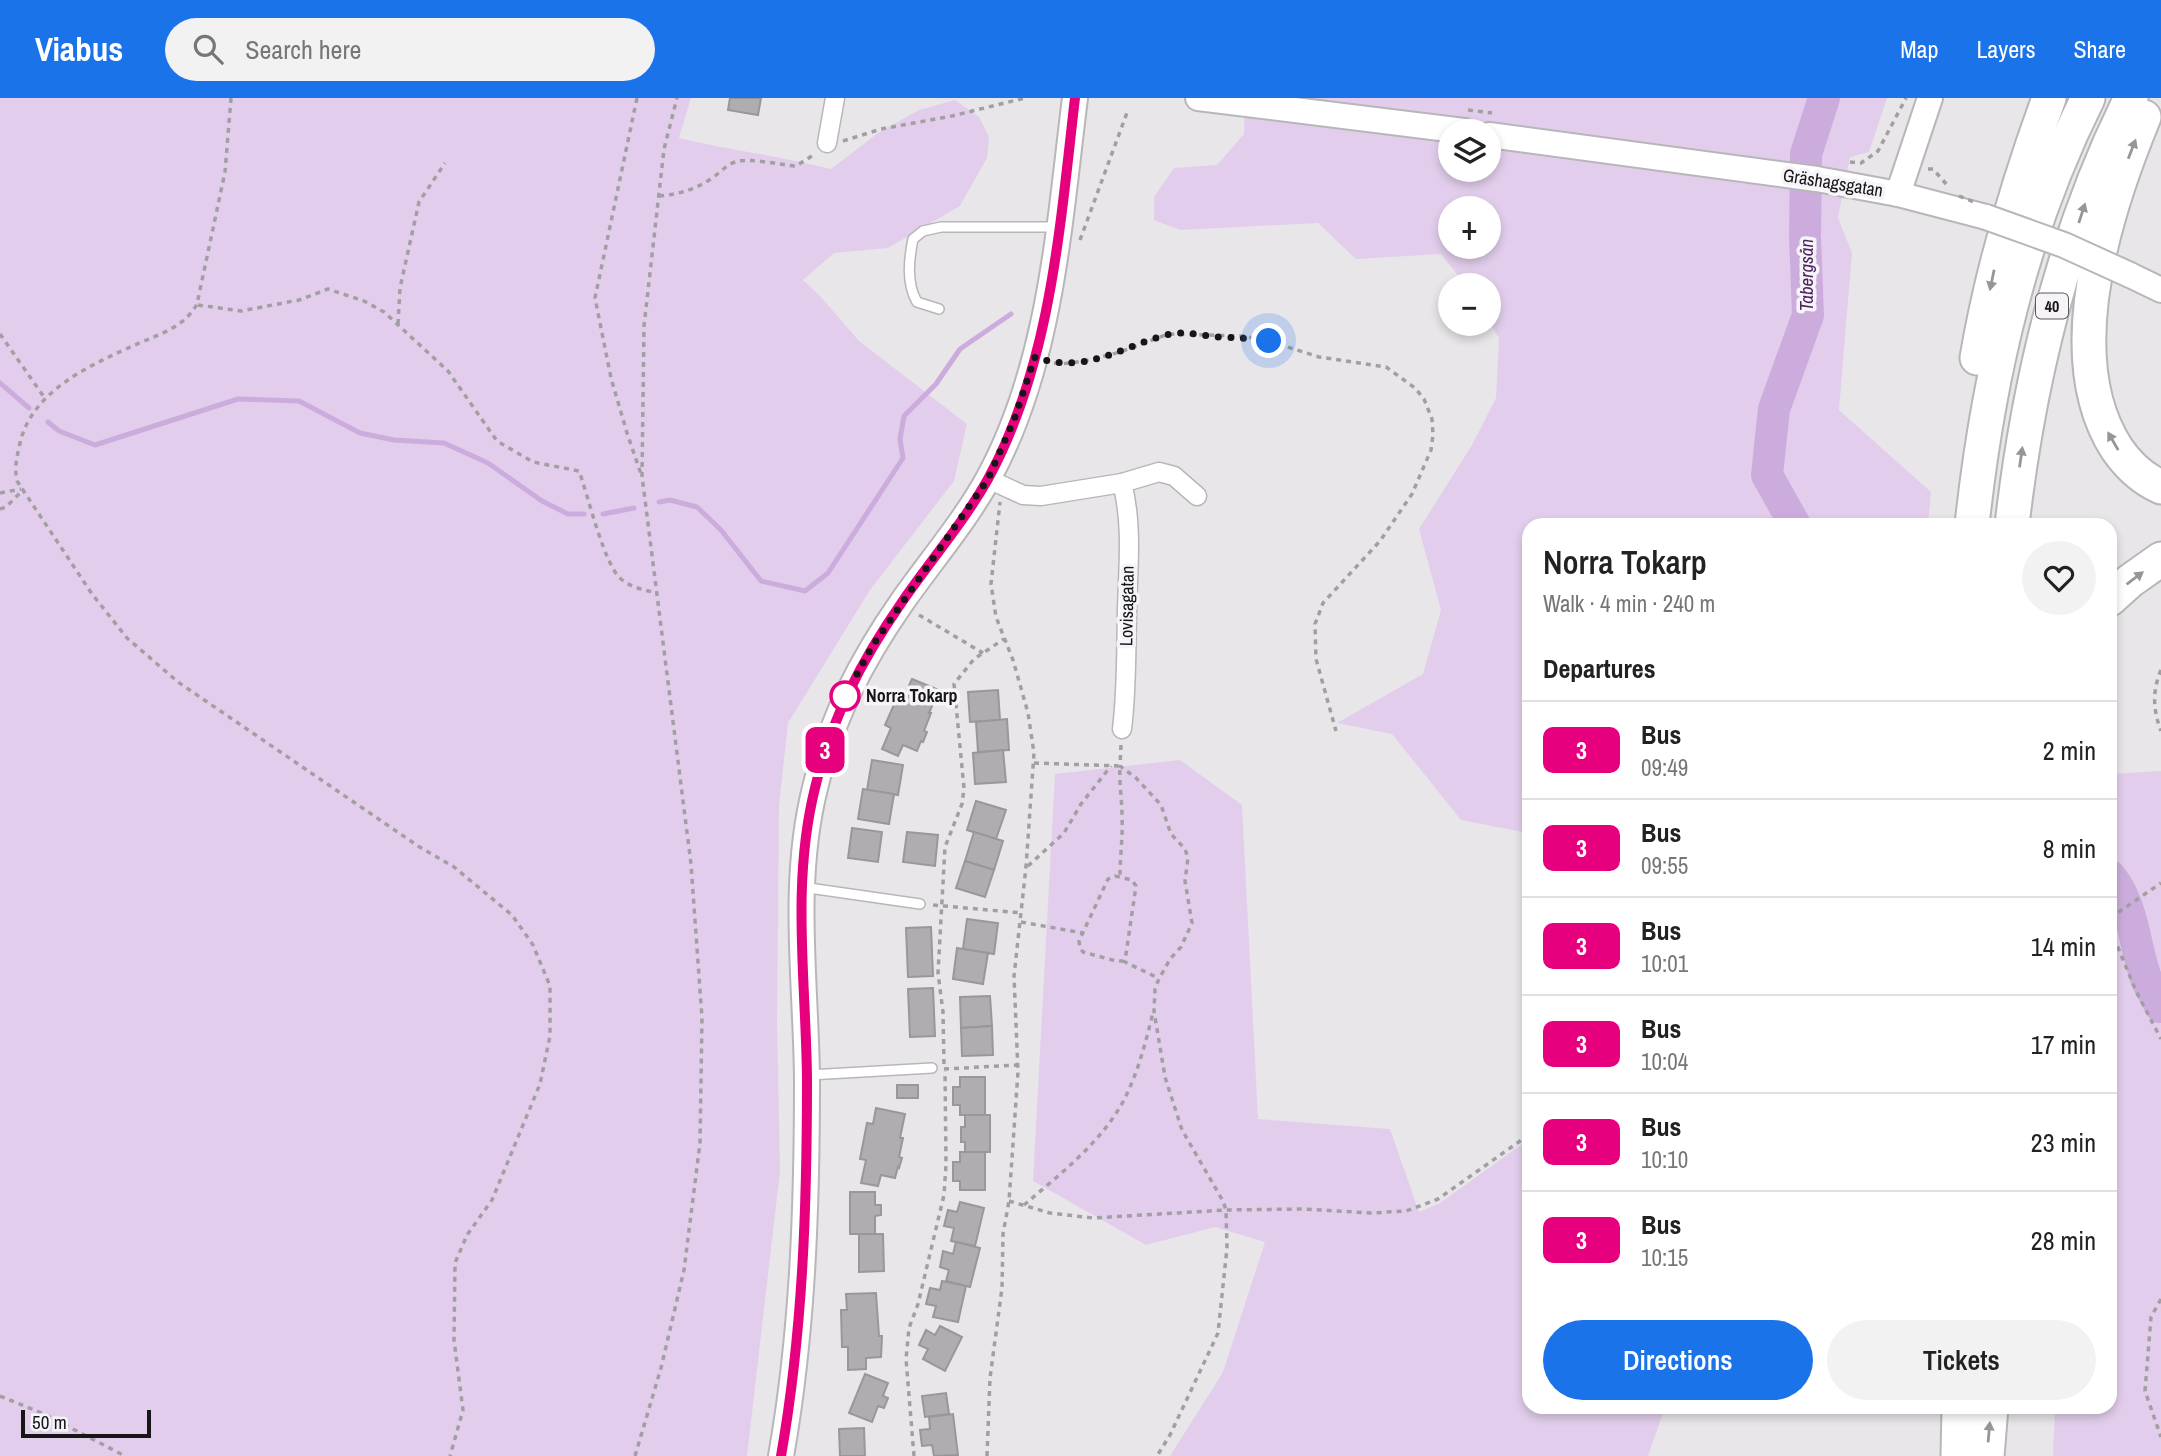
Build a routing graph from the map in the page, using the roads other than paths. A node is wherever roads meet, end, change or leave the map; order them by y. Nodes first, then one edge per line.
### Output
1 (835, 98) edge
2 (1075, 98) edge
3 (1198, 98) edge
4 (1930, 98) edge
5 (2049, 98) edge
6 (2088, 98) edge
7 (2131, 98) edge
8 (2153, 98) edge
9 (1438, 128) edge
10 (1501, 137) edge
11 (827, 143) road end
12 (1898, 194) junction
13 (1058, 227) junction
14 (2161, 290) edge
15 (939, 309) dead end
16 (996, 483) junction
17 (1122, 483) junction
18 (2161, 487) edge
19 (1198, 496) dead end
20 (1959, 518) edge
21 (1973, 518) edge
22 (2013, 518) edge
23 (2161, 559) edge
24 (2117, 593) edge
25 (1122, 729) road end
26 (801, 886) junction
27 (920, 904) road end
28 (932, 1069) road end
29 (807, 1075) junction
30 (1959, 1414) edge
31 (1990, 1414) edge
32 (780, 1456) edge
33 (1958, 1456) edge
34 (1987, 1456) edge

1 - 11 street
2 - 13 street
3 - 9 street
4 - 12 street
5 -> 20 highway
6 - 21 highway, 40
22 -> 7 highway, 40
18 -> 8 highway
10 - 12 street, Gräshagsgatan
12 - 14 street, Gräshagsgatan, bridge
13 - 15 lane
13 - 16 street
16 - 17 street
16 - 26 street
17 - 19 street
17 - 25 street, Lovisagatan
24 -> 23 highway
26 - 27 lane
26 - 29 street
28 - 29 lane
29 - 32 street
30 - 33 highway
34 -> 31 highway

